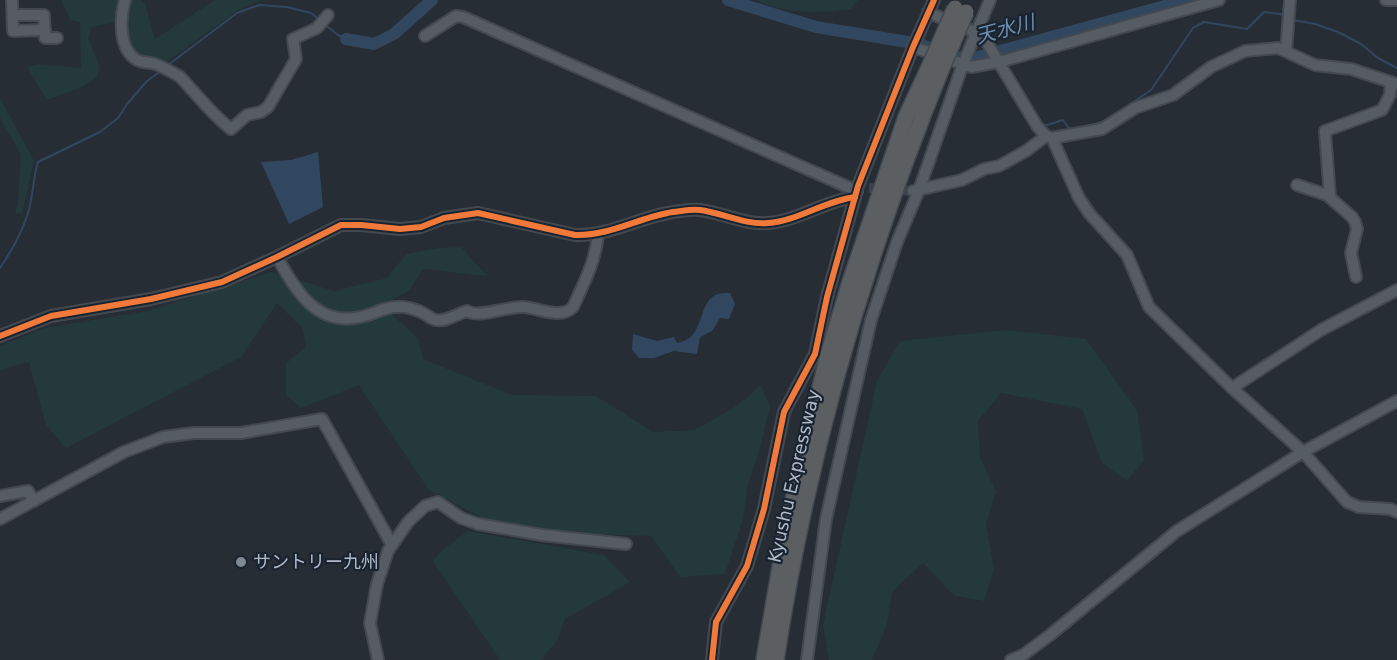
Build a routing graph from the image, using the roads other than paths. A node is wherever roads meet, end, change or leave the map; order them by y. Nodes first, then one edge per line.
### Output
1 (12, 0) edge
2 (125, 0) edge
3 (934, 0) edge
4 (990, 0) edge
5 (1219, 0) edge
6 (1290, 0) edge
7 (1386, 0) edge
8 (1397, 0) edge
9 (963, 5) edge
10 (928, 12) junction
11 (13, 15) junction
12 (328, 15) dead end
13 (45, 30) junction
14 (975, 32) junction
15 (425, 36) dead end
16 (57, 38) dead end
17 (913, 47) junction
18 (1286, 51) junction
19 (999, 62) junction
20 (938, 63) junction
21 (963, 64) junction
22 (1394, 83) edge
23 (1049, 137) junction
24 (1297, 184) dead end
25 (860, 190) junction
26 (916, 191) junction
27 (1330, 197) junction
28 (598, 234) junction
29 (277, 257) junction
30 (1356, 278) dead end
31 (1397, 290) edge
32 (0, 336) edge
33 (1232, 388) junction
34 (1397, 401) edge
35 (1303, 452) junction
36 (0, 496) edge
37 (34, 501) junction
38 (1397, 512) edge
39 (0, 519) edge
40 (626, 544) dead end
41 (392, 546) junction
42 (378, 660) edge
43 (712, 660) edge
44 (764, 660) edge
45 (776, 660) edge
46 (807, 660) edge
47 (1011, 660) edge

1 - 11 street
2 - 12 street
3 - 10 street
4 - 14 street
5 - 19 street
6 - 18 street
7 - 8 street
9 - 20 highway, Kyushu Expressway, bridge
10 - 14 street
10 - 17 street
11 - 13 street
11 - 13 street
13 - 16 street
14 - 19 street
14 - 21 street
15 - 25 street
17 - 21 street
17 - 25 street
18 - 22 street
18 - 23 street
19 - 21 street
19 - 23 street
20 - 44 highway, Kyushu Expressway
20 - 45 highway, Kyushu Expressway
21 - 26 street
22 - 27 street
23 - 26 street
23 - 33 street
24 - 27 street
25 - 28 street
25 - 43 street
26 - 46 street
27 - 30 street
28 - 29 street
28 - 29 street
29 - 32 street
31 - 33 street
33 - 35 street
34 - 35 street
35 - 38 street
35 - 47 street
36 - 37 street
37 - 39 street
37 - 41 street
40 - 41 street
41 - 42 street

